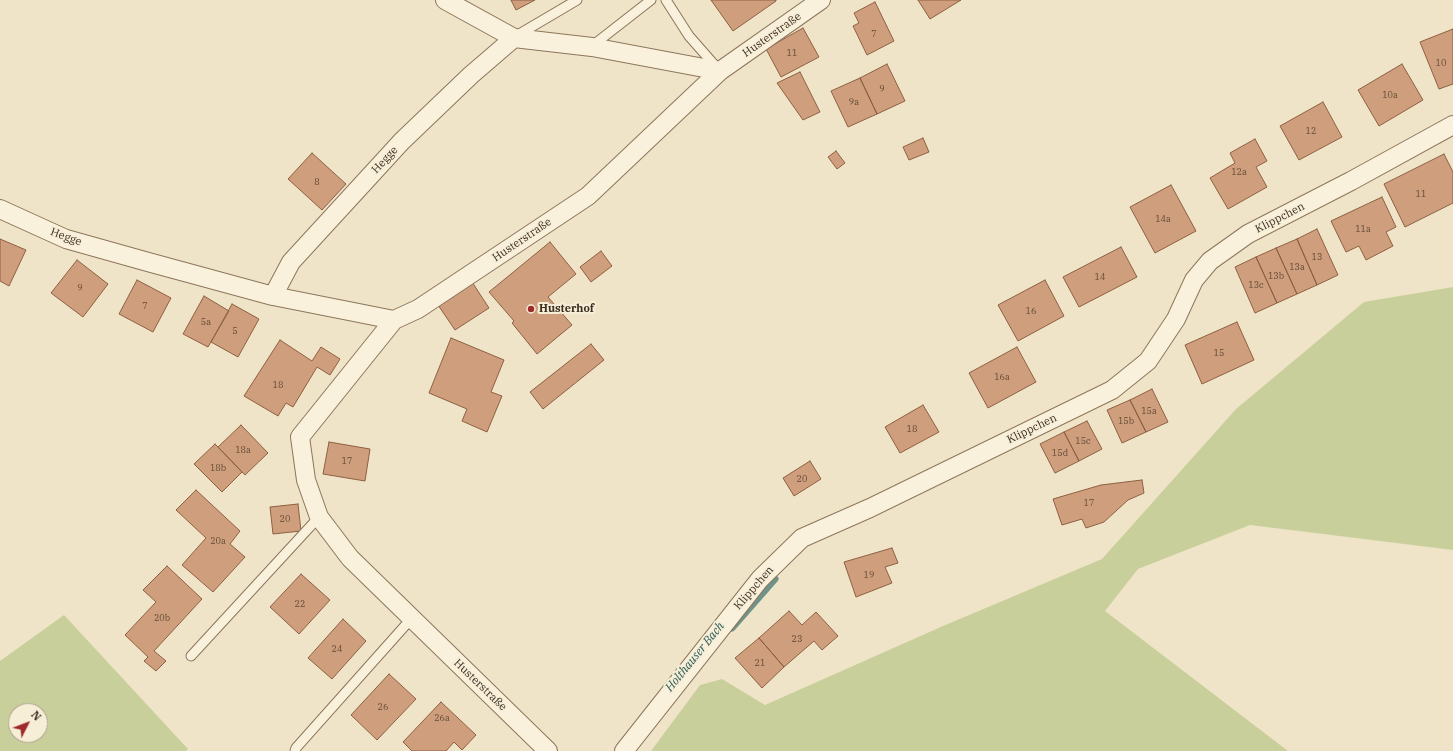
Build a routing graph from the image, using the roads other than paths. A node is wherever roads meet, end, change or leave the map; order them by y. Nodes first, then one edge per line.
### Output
1 (445, 0) edge
2 (577, 0) edge
3 (651, 0) edge
4 (666, 0) edge
5 (821, 0) edge
6 (514, 38) junction
7 (592, 47) junction
8 (720, 71) junction
9 (1453, 125) edge
10 (0, 209) edge
11 (273, 296) junction
12 (394, 320) junction
13 (319, 517) junction
14 (411, 618) junction
15 (191, 656) dead end
16 (296, 751) edge
17 (548, 751) edge
18 (624, 751) edge

1 - 6 street
2 - 6 lane
3 - 7 lane
4 - 8 lane
5 - 8 street, Husterstraße
6 - 7 street
6 - 11 street, Hegge
7 - 8 street
8 - 12 street, Husterstraße
9 - 18 street, Klippchen
10 - 11 street, Hegge
11 - 12 street, Hegge
12 - 13 street, Husterstraße
13 - 14 street, Husterstraße
13 - 15 lane
14 - 16 lane
14 - 17 street, Husterstraße

